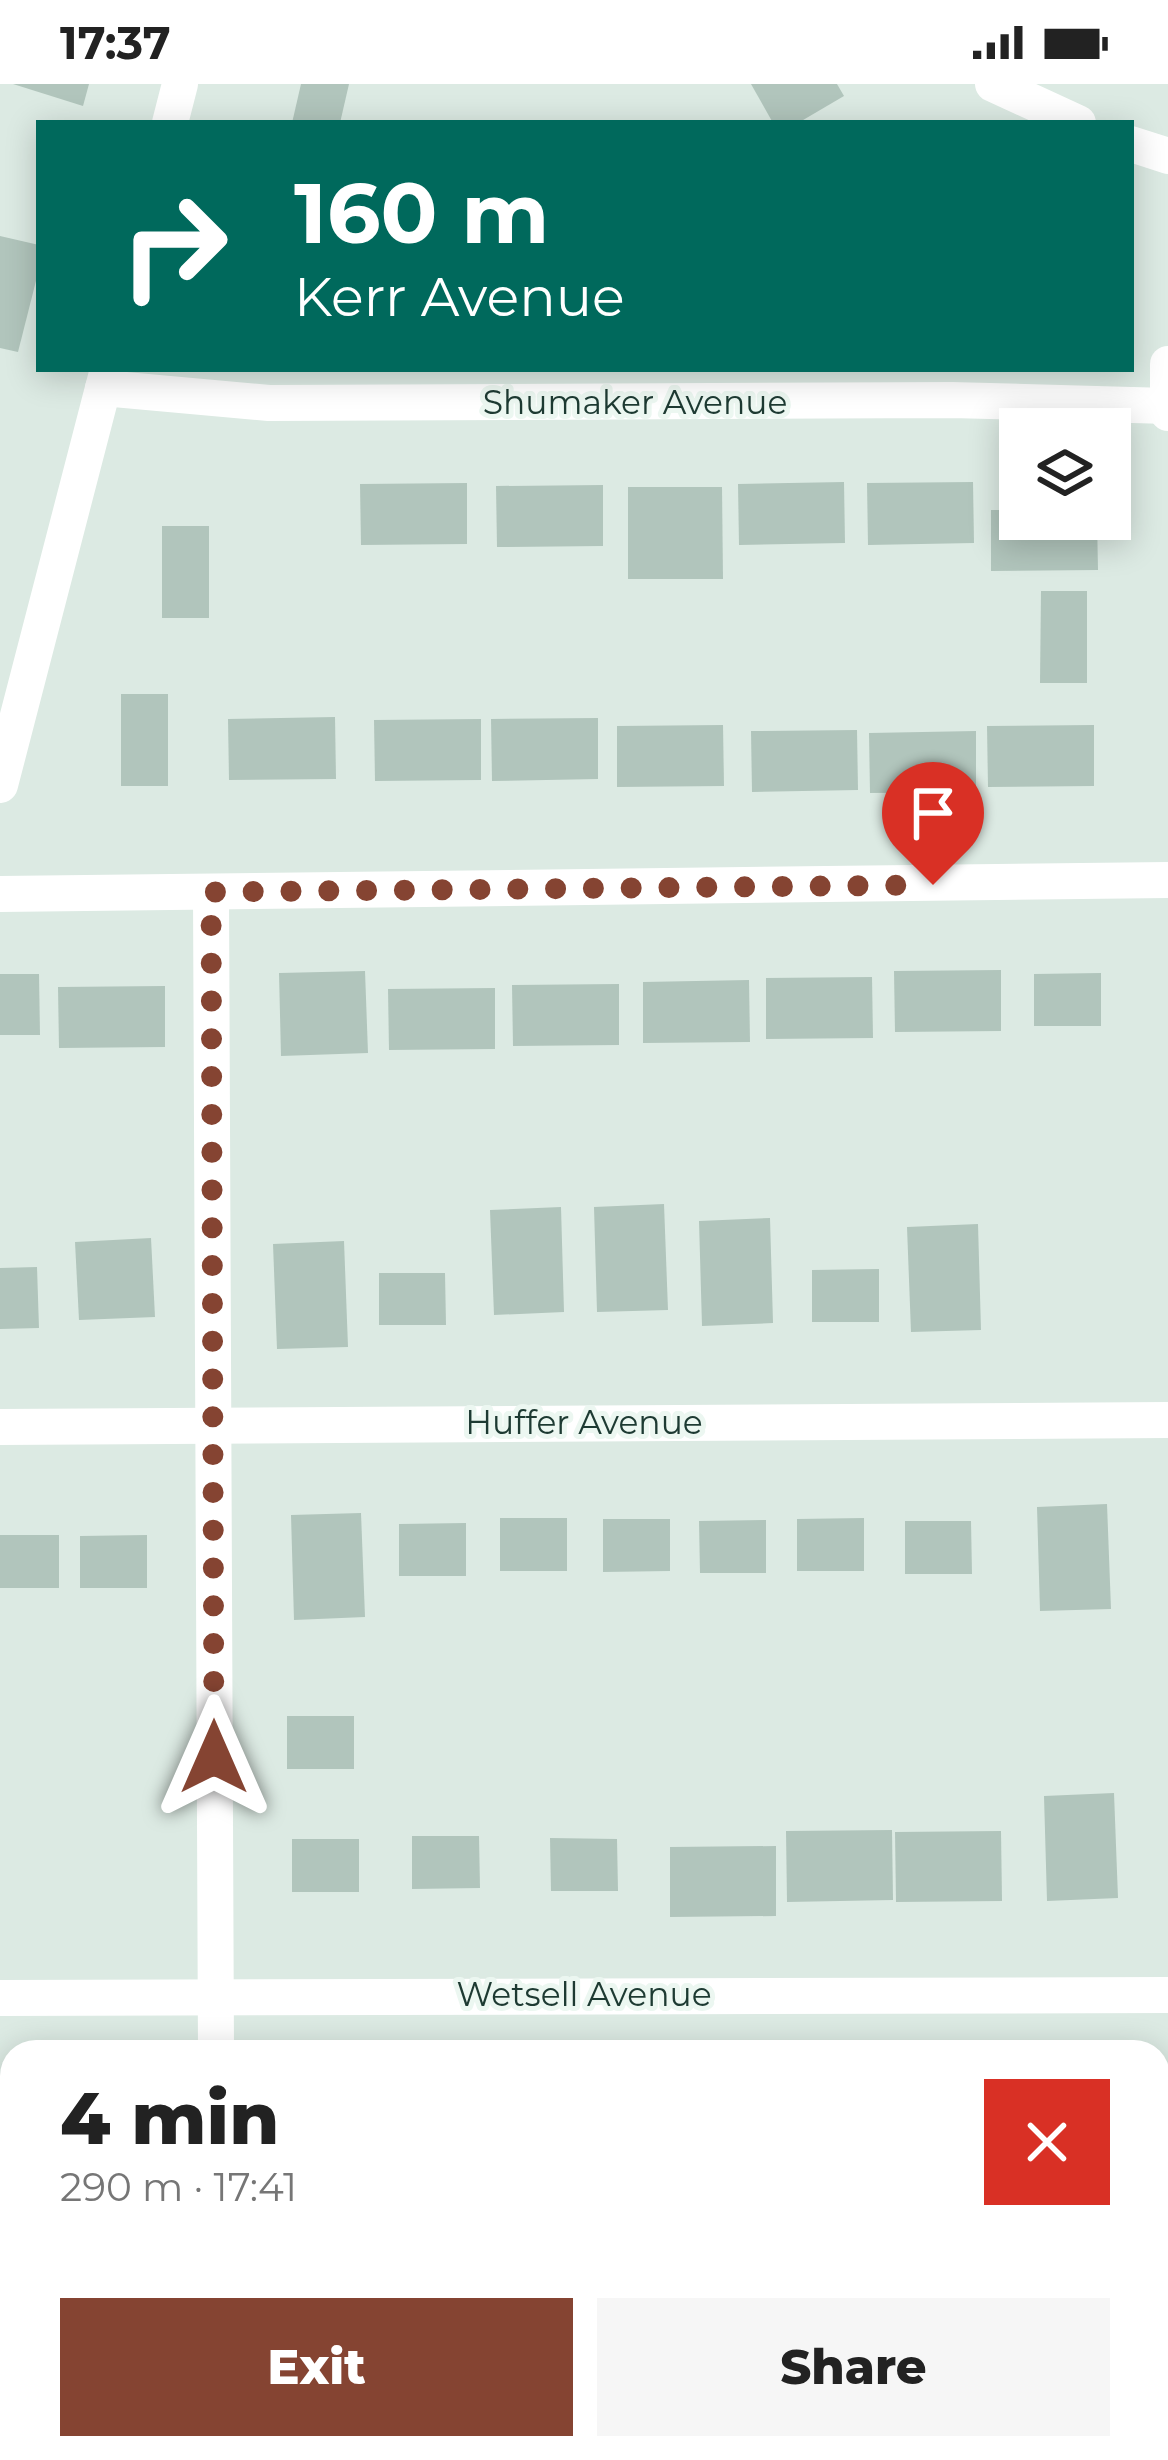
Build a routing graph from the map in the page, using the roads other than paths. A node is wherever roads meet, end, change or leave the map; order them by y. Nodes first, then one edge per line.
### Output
1 (180, 84) edge
2 (993, 84) edge
3 (171, 120) edge
4 (1071, 120) edge
5 (1134, 145) edge
6 (1168, 156) edge
7 (1168, 364) edge
8 (105, 378) edge
9 (1168, 409) edge
10 (0, 785) edge
11 (1168, 880) edge
12 (211, 892) junction
13 (0, 894) edge
14 (1168, 1420) edge
15 (214, 1424) junction
16 (0, 1427) edge
17 (1168, 1994) edge
18 (215, 1995) junction
19 (0, 1998) edge
20 (216, 2040) edge

1 - 3 street
2 - 4 street
5 - 6 street
7 - 9 street
8 - 9 street, Shumaker Avenue
8 - 10 street
11 - 12 street
12 - 13 street
12 - 15 street
14 - 15 street, Huffer Avenue
15 - 16 street, Huffer Avenue
15 - 18 street
17 - 18 street, Wetsell Avenue
18 - 19 street, Wetsell Avenue
18 - 20 street

